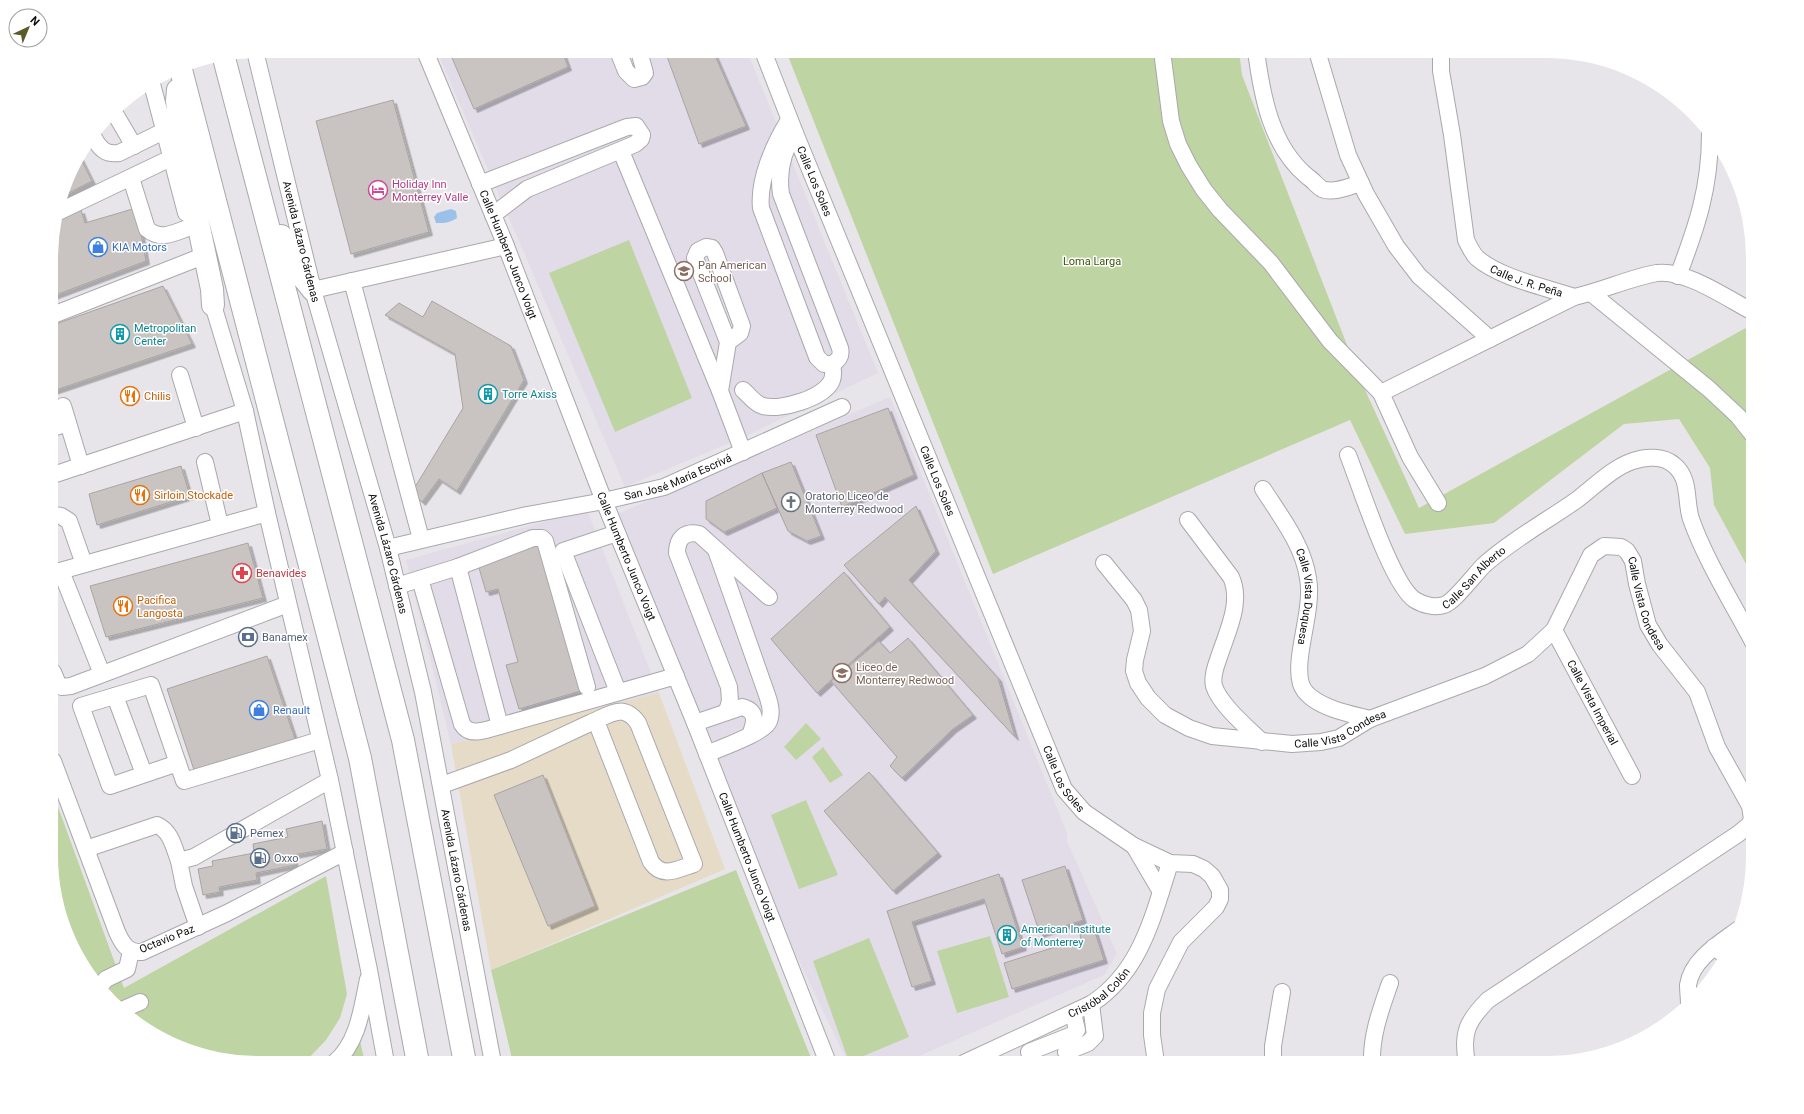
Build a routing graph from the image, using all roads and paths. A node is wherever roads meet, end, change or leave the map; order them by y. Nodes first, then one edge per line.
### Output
1 (258, 58) edge
2 (428, 58) edge
3 (621, 58) edge
4 (641, 58) edge
5 (766, 58) edge
6 (1163, 58) edge
7 (1257, 58) edge
8 (1319, 58) edge
9 (1442, 58) edge
10 (225, 61) edge
11 (180, 73) edge
12 (182, 73) edge
13 (153, 88) edge
14 (116, 116) edge
15 (792, 127) junction
16 (164, 131) junction
17 (245, 139) junction
18 (96, 141) edge
19 (1709, 143) edge
20 (134, 146) junction
21 (621, 151) junction
22 (171, 158) junction
23 (517, 170) junction
24 (131, 178) junction
25 (1361, 183) junction
26 (480, 184) junction
27 (780, 187) junction
28 (527, 189) junction
29 (760, 195) junction
30 (64, 209) edge
31 (493, 215) junction
32 (190, 227) junction
33 (506, 246) junction
34 (198, 258) junction
35 (1678, 276) junction
36 (352, 281) junction
37 (312, 290) junction
38 (1591, 294) junction
39 (1574, 297) junction
40 (213, 305) junction
41 (1746, 308) edge
42 (58, 313) edge
43 (1490, 339) junction
44 (728, 342) junction
45 (832, 364) junction
46 (180, 375) dead end
47 (743, 390) dead end
48 (720, 391) junction
49 (1381, 393) junction
50 (62, 406) dead end
51 (842, 407) dead end
52 (245, 411) junction
53 (60, 426) edge
54 (1746, 426) edge
55 (196, 428) junction
56 (743, 452) junction
57 (1348, 455) dead end
58 (205, 462) dead end
59 (81, 466) junction
60 (58, 474) edge
61 (1263, 489) dead end
62 (604, 501) junction
63 (1438, 503) dead end
64 (267, 513) junction
65 (58, 516) edge
66 (1188, 520) dead end
67 (220, 525) junction
68 (617, 533) junction
69 (421, 539) junction
70 (388, 548) junction
71 (716, 548) junction
72 (1104, 563) dead end
73 (84, 564) junction
74 (458, 567) junction
75 (58, 572) edge
76 (58, 574) edge
77 (421, 583) junction
78 (399, 591) junction
79 (769, 597) dead end
80 (288, 604) junction
81 (1746, 629) edge
82 (1554, 630) junction
83 (102, 674) junction
84 (676, 676) junction
85 (58, 684) edge
86 (587, 687) dead end
87 (618, 692) junction
88 (115, 696) junction
89 (727, 711) junction
90 (1370, 719) junction
91 (596, 721) junction
92 (695, 723) junction
93 (500, 726) junction
94 (750, 735) junction
95 (320, 740) junction
96 (1262, 742) junction
97 (707, 754) junction
98 (178, 763) junction
99 (58, 774) edge
100 (144, 774) junction
101 (1632, 776) dead end
102 (330, 780) junction
103 (442, 785) junction
104 (1746, 799) edge
105 (1746, 827) edge
106 (1134, 846) junction
107 (86, 850) junction
108 (345, 852) junction
109 (179, 861) junction
110 (1170, 863) junction
111 (1161, 892) junction
112 (198, 927) junction
113 (131, 951) junction
114 (1720, 952) edge
115 (370, 970) junction
116 (103, 982) edge
117 (1390, 983) dead end
118 (1282, 992) dead end
119 (1689, 997) edge
120 (140, 1002) dead end
121 (1091, 1004) junction
122 (128, 1007) edge
123 (1073, 1013) junction
124 (821, 1046) junction
125 (1066, 1052) dead end
126 (341, 1056) edge
127 (385, 1056) edge
128 (417, 1056) edge
129 (464, 1056) edge
130 (492, 1056) edge
131 (825, 1056) edge
132 (827, 1056) edge
133 (988, 1056) edge
134 (1030, 1056) edge
135 (1155, 1056) edge
136 (1273, 1056) edge
137 (1372, 1056) edge
138 (1466, 1056) edge

1 - 37 street, Avenida Lázaro Cárdenas
2 - 26 street, Calle Humberto Junco Voigt
3 - 4 street
5 - 15 street, Calle Los Soles
6 - 49 street
7 - 25 street
8 - 25 street
9 - 39 street, Calle J. R. Peña
10 - 17 highway
11 - 40 highway
12 - 128 highway
13 - 16 street
14 - 20 street
15 - 27 street
15 - 29 street
15 - 106 street, Calle Los Soles
16 - 20 street
16 - 22 street
17 - 37 highway
17 - 129 highway
18 - 20 street
19 - 35 street
21 - 23 street
21 - 28 street
21 - 48 street
22 - 24 street
22 - 32 street
23 - 26 street
23 - 28 street
24 - 30 street
24 - 32 street
25 - 43 street
26 - 31 street, Calle Humberto Junco Voigt
27 - 29 street
27 - 45 street
28 - 31 street
29 - 45 street
31 - 33 street, Calle Humberto Junco Voigt
32 - 34 street
33 - 36 street
33 - 62 street, Calle Humberto Junco Voigt
34 - 40 street
34 - 42 street
35 - 38 street
35 - 41 street
36 - 37 street
36 - 69 street
37 - 70 street, Avenida Lázaro Cárdenas
38 - 39 street
38 - 54 street
39 - 43 street, Calle J. R. Peña
40 - 52 street
43 - 49 street, Calle J. R. Peña
44 - 44 street
44 - 48 street
45 - 47 street
46 - 55 street
48 - 56 street
49 - 63 street
50 - 53 street
51 - 56 street, San José María Escrivá
52 - 55 street
52 - 64 street
53 - 59 street
55 - 59 street
56 - 62 street, San José María Escrivá
57 - 81 street, Calle San Alberto
58 - 67 street
59 - 60 street
61 - 90 street, Calle Vista Duquesa
62 - 68 street, Calle Humberto Junco Voigt
62 - 69 street, San José María Escrivá
64 - 67 street
64 - 80 street
65 - 73 street
66 - 96 street
67 - 73 street
68 - 84 street, Calle Humberto Junco Voigt
68 - 87 street
69 - 70 street, San José María Escrivá
70 - 78 street, Avenida Lázaro Cárdenas
71 - 79 street
71 - 89 street
71 - 94 street
72 - 96 street, Calle Vista Condesa
73 - 75 street
74 - 77 street
74 - 86 street
74 - 93 street
76 - 83 street
77 - 78 street
77 - 93 street
78 - 103 street, Avenida Lázaro Cárdenas
80 - 83 street
80 - 95 street
82 - 90 street, Calle Vista Condesa
82 - 101 street, Calle Vista Imperial
82 - 104 street, Calle Vista Condesa
83 - 85 street
84 - 87 street
84 - 92 street, Calle Humberto Junco Voigt
87 - 93 street
88 - 98 street
88 - 100 street
88 - 100 street
89 - 92 street
89 - 94 street
90 - 96 street, Calle Vista Condesa
91 - 91 street
91 - 103 street
92 - 97 street, Calle Humberto Junco Voigt
94 - 97 street
95 - 98 street
95 - 102 street
97 - 124 street, Calle Humberto Junco Voigt
98 - 100 street
99 - 107 street, Octavio Paz
102 - 108 street
102 - 109 street
103 - 130 street, Avenida Lázaro Cárdenas
105 - 138 street, Calle Vista Condesa
106 - 110 street, Calle Los Soles
106 - 111 street
107 - 109 street
107 - 113 street, Octavio Paz
108 - 112 street, Octavio Paz
108 - 115 street
109 - 112 street
110 - 111 street, Cristóbal Colón
110 - 135 street
111 - 121 street, Cristóbal Colón
112 - 113 street, Octavio Paz
113 - 116 street
114 - 119 street
115 - 126 street
115 - 127 street
117 - 137 street
118 - 136 street
120 - 122 street
121 - 123 street, Cristóbal Colón
121 - 125 street
123 - 133 street, Cristóbal Colón
123 - 134 street
124 - 131 street, Calle Humberto Junco Voigt
124 - 132 street

